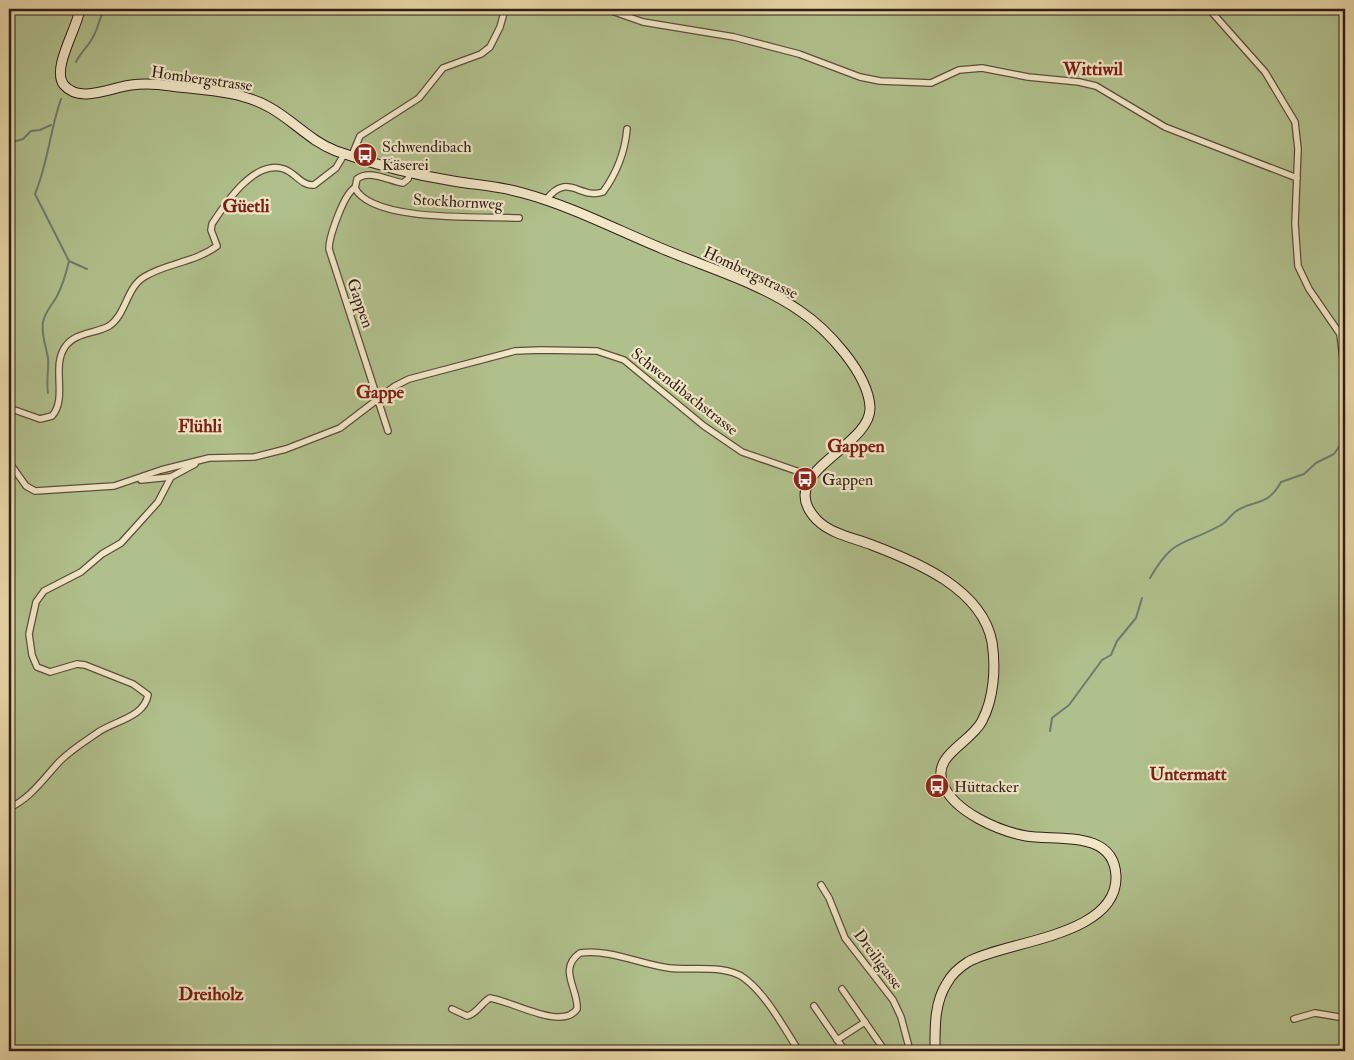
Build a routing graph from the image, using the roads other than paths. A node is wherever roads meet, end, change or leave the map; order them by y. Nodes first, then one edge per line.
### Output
1 (80, 9) edge
2 (505, 9) edge
3 (606, 9) edge
4 (1209, 9) edge
5 (627, 129) dead end
6 (348, 154) junction
7 (410, 172) junction
8 (1297, 178) junction
9 (355, 188) junction
10 (546, 200) junction
11 (519, 218) dead end
12 (1345, 375) edge
13 (377, 400) junction
14 (9, 408) edge
15 (1345, 419) edge
16 (388, 431) dead end
17 (1345, 432) edge
18 (202, 460) junction
19 (9, 462) edge
20 (811, 476) junction
21 (171, 477) junction
22 (132, 481) junction
23 (9, 808) edge
24 (821, 885) dead end
25 (842, 989) dead end
26 (814, 1006) dead end
27 (452, 1009) dead end
28 (1345, 1018) edge
29 (1294, 1019) dead end
30 (865, 1022) junction
31 (837, 1040) junction
32 (798, 1051) edge
33 (845, 1051) edge
34 (885, 1051) edge
35 (910, 1051) edge
36 (935, 1051) edge

1 - 6 street, Hombergstrasse
2 - 6 street
3 - 8 street
4 - 8 street
5 - 10 street
6 - 7 street, Hombergstrasse
6 - 14 street
7 - 9 street, Stockhornweg
7 - 10 street, Hombergstrasse
8 - 12 street
9 - 11 street, Stockhornweg
9 - 13 street, Gappen
10 - 20 street, Hombergstrasse
13 - 16 street, Gappen
13 - 18 street, Schwendibachstrasse
13 - 20 street, Schwendibachstrasse
15 - 17 street
18 - 21 street
18 - 22 street, Schwendibachstrasse
19 - 22 street, Schwendibachstrasse
20 - 36 street
21 - 22 street
21 - 23 street
24 - 35 street, Dreiligasse
25 - 30 street
26 - 31 street
27 - 32 street
28 - 29 street
30 - 31 street
30 - 34 street
31 - 33 street

